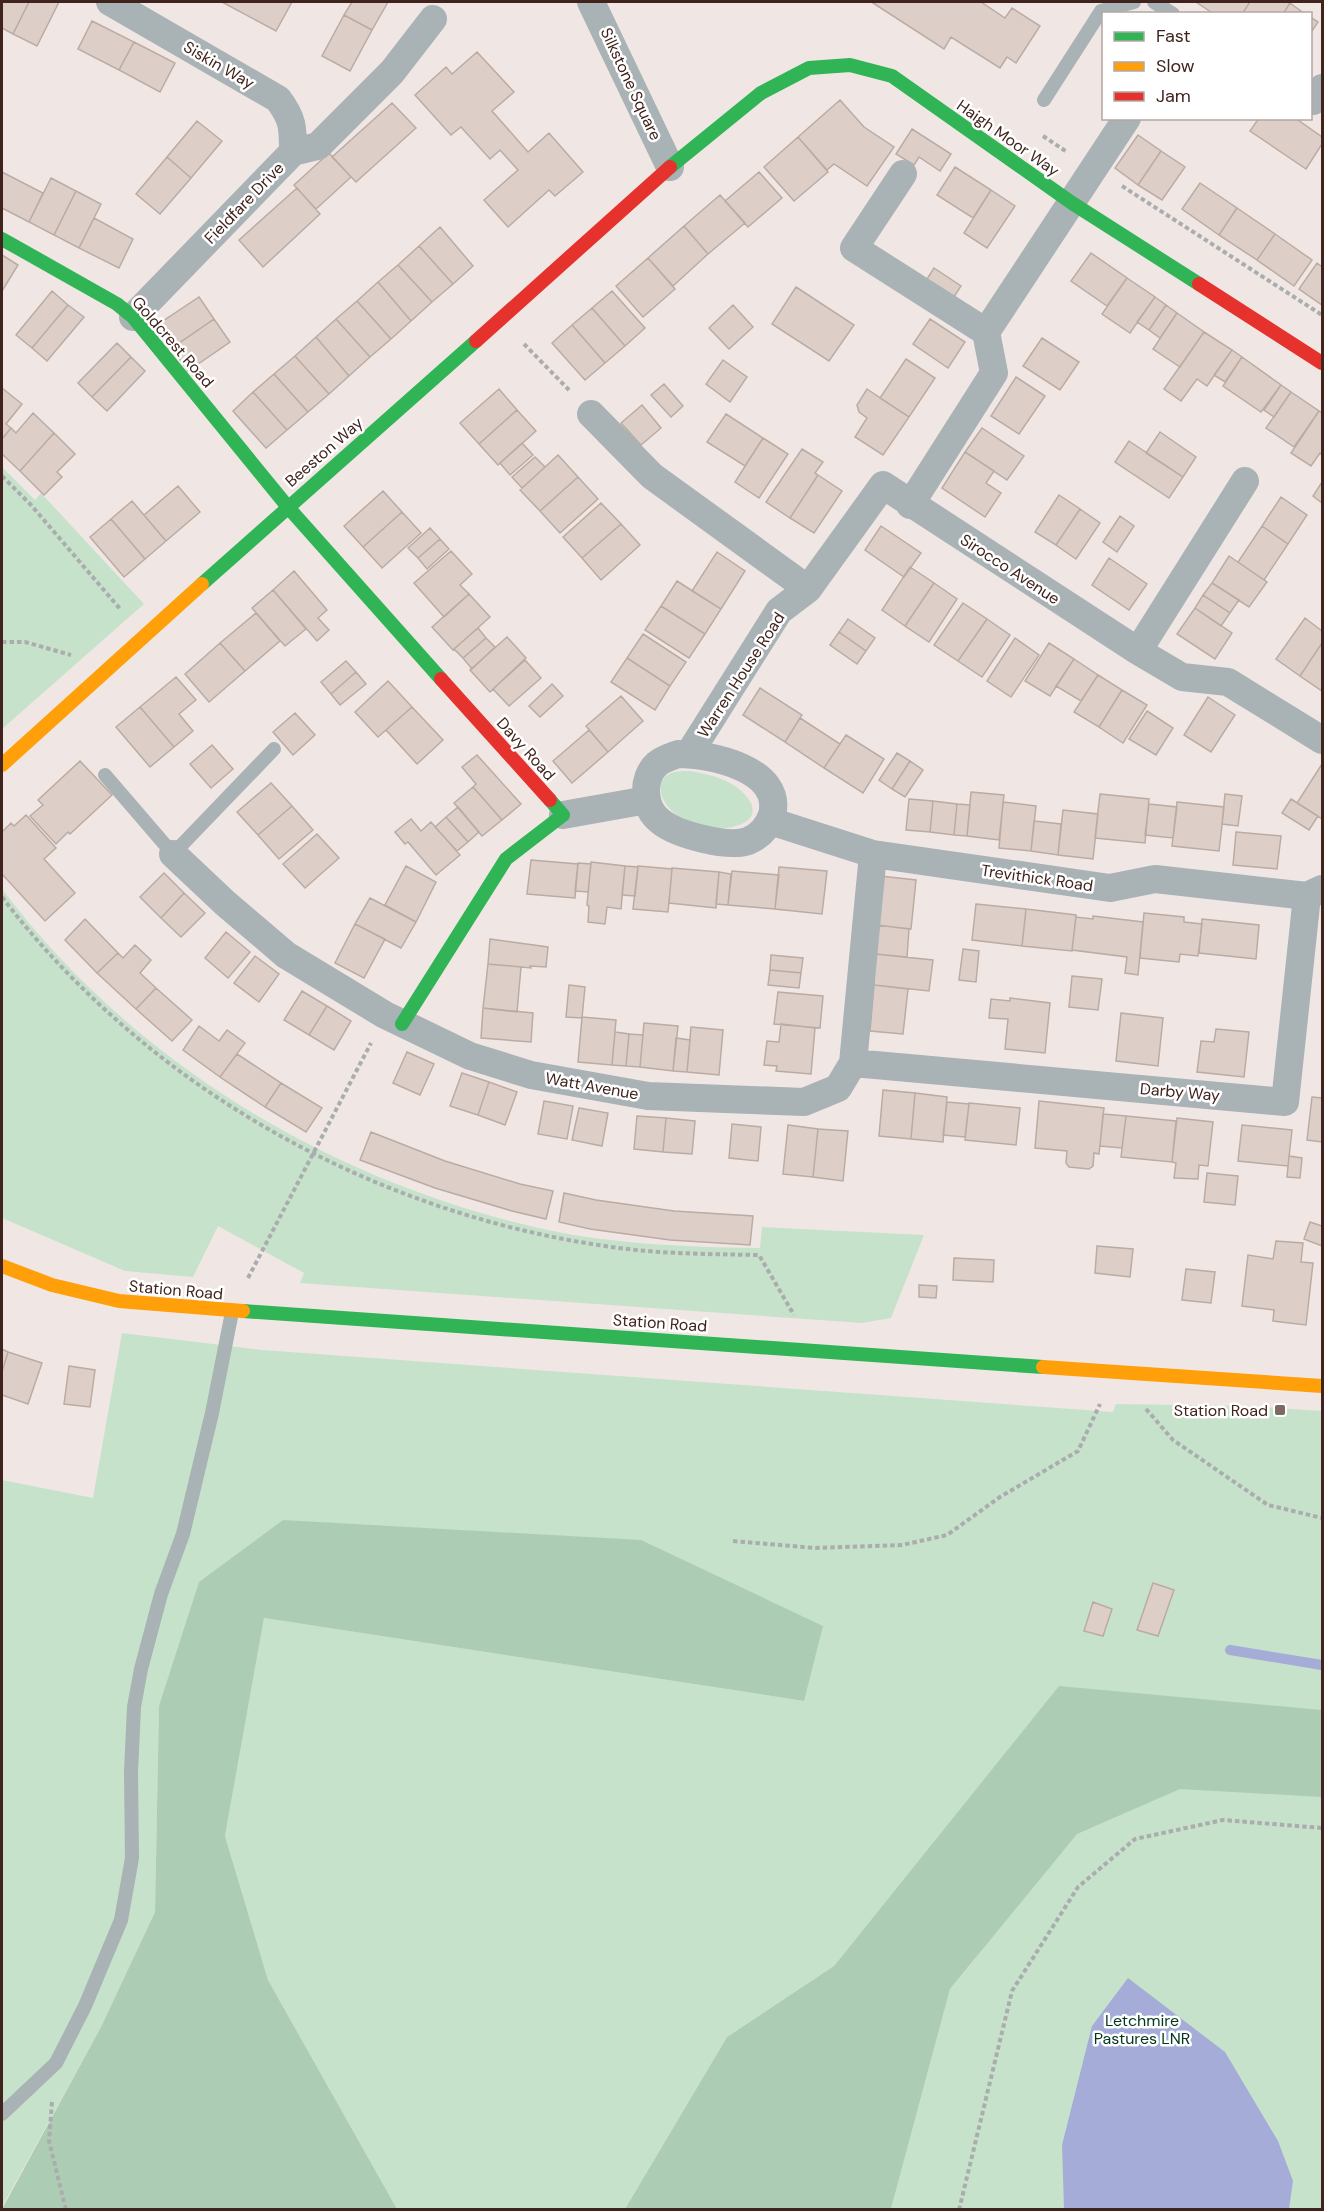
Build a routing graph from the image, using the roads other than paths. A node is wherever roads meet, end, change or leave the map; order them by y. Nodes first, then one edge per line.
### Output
1 (110, 2) edge
2 (591, 2) edge
3 (1134, 2) edge
4 (1154, 2) edge
5 (1170, 12) edge
6 (433, 19) dead end
7 (1044, 100) dead end
8 (1126, 120) edge
9 (293, 152) junction
10 (670, 167) junction
11 (903, 174) dead end
12 (1072, 203) junction
13 (2, 239) edge
14 (133, 317) junction
15 (986, 332) junction
16 (1323, 363) edge
17 (591, 414) road end
18 (1245, 481) dead end
19 (883, 485) joint
20 (910, 505) junction
21 (287, 506) junction
22 (808, 590) junction
23 (1138, 651) junction
24 (1323, 740) edge
25 (274, 749) dead end
26 (689, 754) junction
27 (2, 765) edge
28 (105, 775) dead end
29 (647, 800) junction
30 (563, 815) junction
31 (770, 821) junction
32 (173, 854) junction
33 (873, 854) junction
34 (1315, 893) edge
35 (394, 1020) junction
36 (852, 1064) junction
37 (2, 1266) edge
38 (232, 1312) junction
39 (1323, 1386) edge
40 (2, 2114) edge

1 - 9 street, Siskin Way
2 - 10 street, Silkstone Square
3 - 7 lane
4 - 5 lane
6 - 9 street, Fieldfare Drive
8 - 12 street
9 - 14 street, Fieldfare Drive
10 - 12 street, Haigh Moor Way
10 - 21 street, Beeston Way
11 - 15 street
12 - 15 street
12 - 16 street, Haigh Moor Way
13 - 14 street, Goldcrest Road
14 - 21 street, Goldcrest Road
15 - 20 street
17 - 22 street
18 - 23 street
19 - 20 street, Sirocco Avenue
19 - 22 street, Warren House Road
20 - 23 street, Sirocco Avenue
21 - 27 street, Beeston Way
21 - 30 street, Davy Road
22 - 26 street, Warren House Road
23 - 24 street, Sirocco Avenue
25 - 32 lane
26 - 29 street
26 - 31 street
28 - 32 lane
29 - 30 street
29 - 31 street
30 - 35 street
31 - 33 street, Trevithick Road
32 - 35 street, Watt Avenue
33 - 34 street, Trevithick Road
33 - 36 street, Watt Avenue
34 - 36 street, Darby Way
35 - 36 street, Watt Avenue
37 - 38 street, Station Road
38 - 39 street, Station Road
38 - 40 lane

